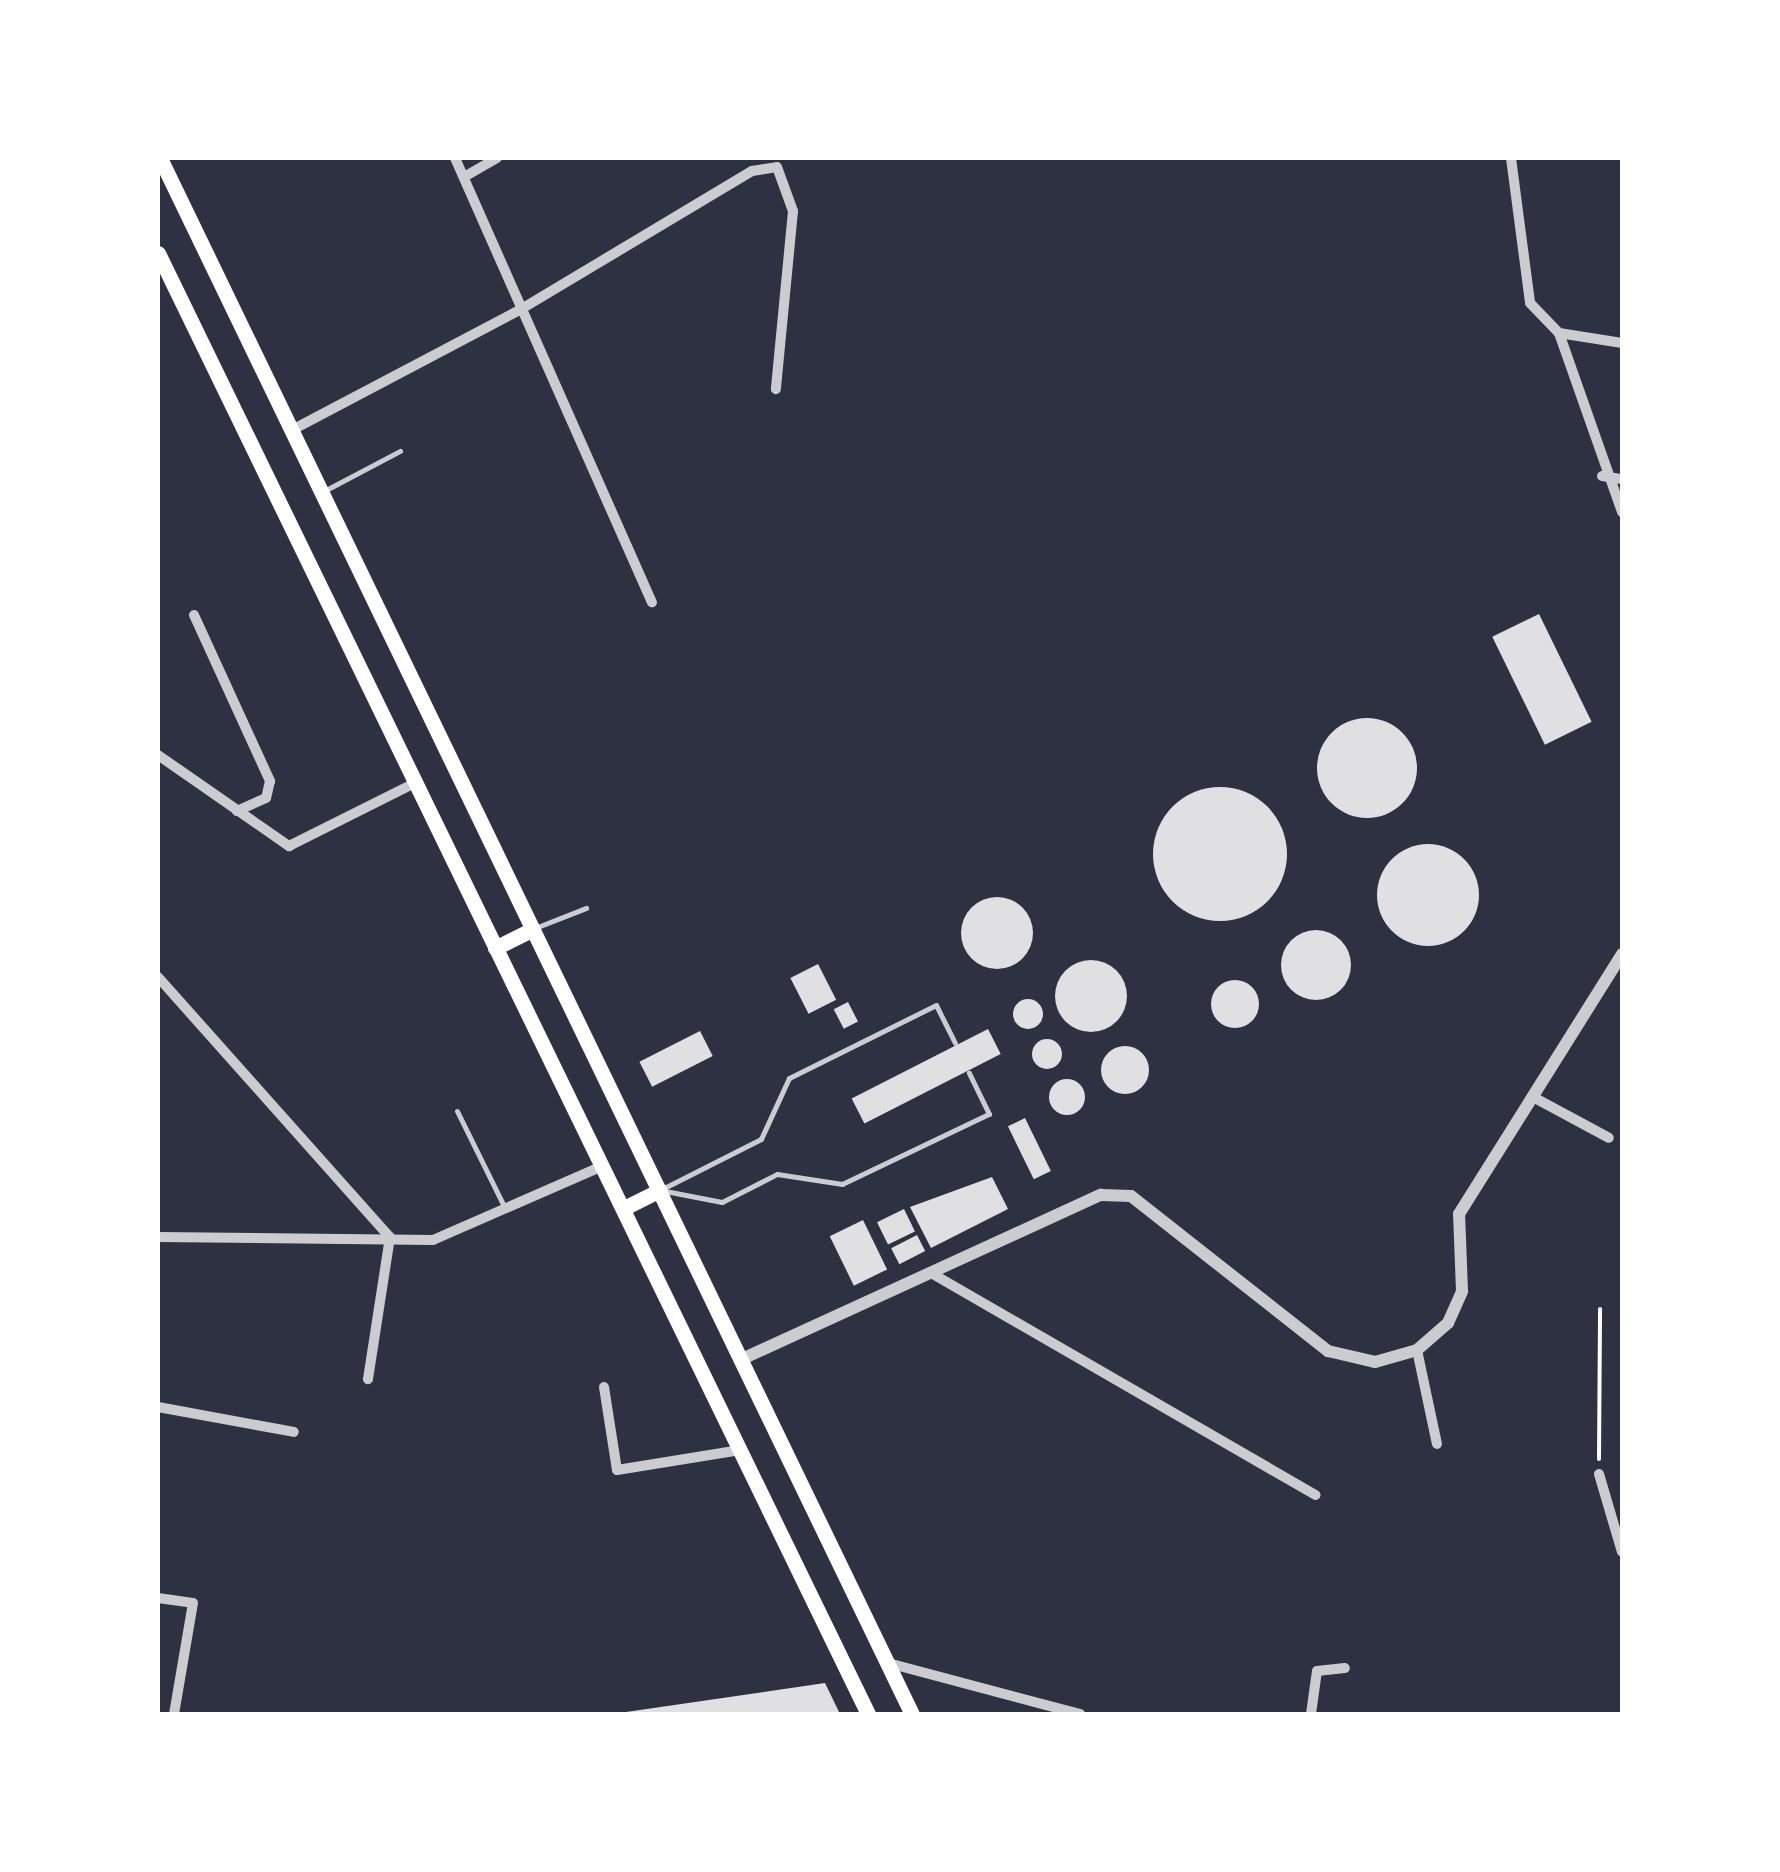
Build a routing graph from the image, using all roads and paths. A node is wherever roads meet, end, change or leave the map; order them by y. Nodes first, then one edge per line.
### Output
1 (160, 158) edge
2 (455, 158) edge
3 (497, 158) edge
4 (1511, 158) edge
5 (464, 177) junction
6 (158, 253) edge
7 (524, 308) junction
8 (1558, 333) junction
9 (1622, 343) edge
10 (776, 389) dead end
11 (292, 430) junction
12 (400, 452) dead end
13 (1602, 476) junction
14 (1622, 479) edge
15 (322, 493) junction
16 (1622, 512) edge
17 (652, 602) dead end
18 (194, 615) dead end
19 (158, 755) edge
20 (415, 783) junction
21 (237, 811) junction
22 (586, 908) dead end
23 (533, 929) junction
24 (495, 948) junction
25 (1622, 954) edge
26 (158, 978) edge
27 (955, 1043) dead end
28 (969, 1073) dead end
29 (1533, 1097) junction
30 (457, 1111) dead end
31 (1609, 1138) dead end
32 (602, 1166) junction
33 (660, 1190) junction
34 (624, 1208) junction
35 (506, 1209) junction
36 (158, 1237) edge
37 (390, 1237) junction
38 (931, 1272) junction
39 (1600, 1310) dead end
40 (1417, 1350) junction
41 (742, 1359) junction
42 (368, 1379) dead end
43 (604, 1387) dead end
44 (158, 1407) edge
45 (294, 1432) dead end
46 (1437, 1444) dead end
47 (740, 1450) junction
48 (1599, 1474) joint
49 (1316, 1495) dead end
50 (1622, 1552) edge
51 (158, 1598) edge
52 (888, 1663) junction
53 (1345, 1668) dead end
54 (174, 1714) edge
55 (868, 1714) edge
56 (912, 1714) edge
57 (1080, 1714) edge
58 (1311, 1714) edge

1 - 11 main road
2 - 5 street
3 - 5 street
4 - 8 street
5 - 7 street
6 - 20 main road
7 - 10 street
7 - 11 street
7 - 17 street
8 - 9 street
8 - 13 street
11 - 15 main road
12 - 15 lane
13 - 14 street
13 - 16 street
15 - 23 main road
18 - 21 street
19 - 21 street
20 - 21 street
20 - 24 main road
22 - 23 lane
23 - 24 main road
23 - 33 main road
24 - 32 main road
25 - 29 street
26 - 37 street
27 - 33 lane
28 - 33 lane
29 - 31 street
29 - 40 street
30 - 35 lane
32 - 34 main road
32 - 35 street
33 - 34 main road
33 - 41 main road
34 - 47 main road
35 - 37 street
36 - 37 street
37 - 42 street
38 - 40 street
38 - 41 street
38 - 49 street
39 - 48 path
40 - 46 street
41 - 52 main road
43 - 47 street
44 - 45 street
47 - 55 main road
48 - 50 street
51 - 54 street
52 - 56 main road
52 - 57 street
53 - 58 street

